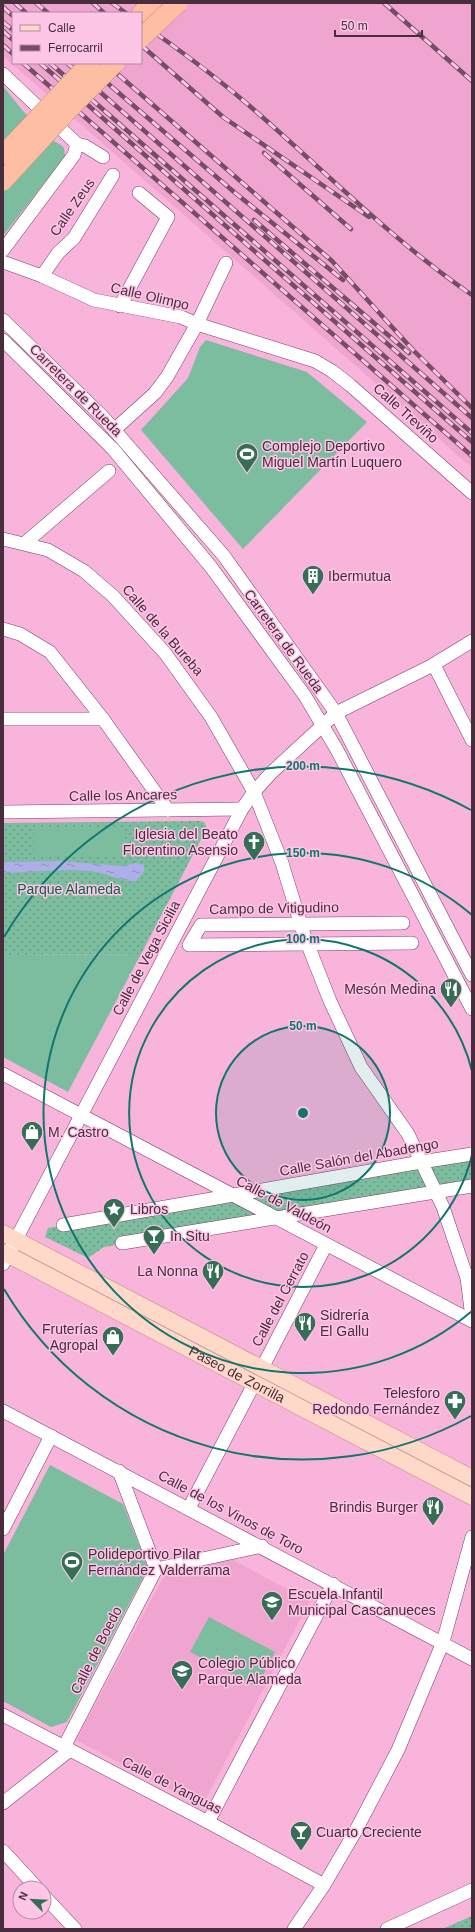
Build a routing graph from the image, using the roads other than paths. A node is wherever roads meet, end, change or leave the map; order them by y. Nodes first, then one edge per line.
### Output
1 (152, 3) edge
2 (178, 3) edge
3 (142, 13) edge
4 (142, 37) edge
5 (89, 64) edge
6 (114, 64) edge
7 (3, 74) edge
8 (77, 144) junction
9 (3, 155) edge
10 (103, 157) dead end
11 (114, 175) dead end
12 (3, 181) edge
13 (139, 193) dead end
14 (3, 250) edge
15 (3, 262) edge
16 (226, 263) dead end
17 (42, 276) junction
18 (120, 306) junction
19 (3, 320) edge
20 (197, 324) junction
21 (3, 340) edge
22 (315, 361) joint
23 (114, 430) junction
24 (109, 471) dead end
25 (472, 493) edge
26 (3, 539) edge
27 (26, 543) junction
28 (3, 629) edge
29 (472, 641) edge
30 (434, 665) junction
31 (336, 713) junction
32 (3, 719) edge
33 (102, 719) junction
34 (322, 725) junction
35 (472, 740) edge
36 (254, 792) junction
37 (242, 809) junction
38 (168, 810) junction
39 (3, 812) edge
40 (301, 923) junction
41 (403, 923) dead end
42 (412, 943) dead end
43 (308, 944) junction
44 (472, 976) edge
45 (472, 1009) edge
46 (3, 1074) edge
47 (81, 1115) junction
48 (472, 1154) edge
49 (421, 1162) junction
50 (472, 1186) edge
51 (436, 1192) junction
52 (234, 1196) junction
53 (276, 1218) junction
54 (63, 1225) dead end
55 (9, 1237) edge
56 (122, 1243) dead end
57 (326, 1245) junction
58 (5, 1256) edge
59 (472, 1319) edge
60 (262, 1368) junction
61 (254, 1384) junction
62 (3, 1411) edge
63 (51, 1436) junction
64 (119, 1471) junction
65 (472, 1478) edge
66 (472, 1497) edge
67 (190, 1508) junction
68 (3, 1529) edge
69 (472, 1536) edge
70 (262, 1546) junction
71 (156, 1569) junction
72 (333, 1584) junction
73 (443, 1642) junction
74 (472, 1659) edge
75 (3, 1715) edge
76 (67, 1749) junction
77 (3, 1803) edge
78 (208, 1822) junction
79 (3, 1851) edge
80 (30, 1880) edge
81 (324, 1885) junction
82 (472, 1890) edge
83 (52, 1905) edge
84 (75, 1929) edge
85 (294, 1929) edge
86 (387, 1929) edge

1 - 3 highway
2 - 4 highway, bridge
5 - 9 highway, bridge
6 - 12 highway, bridge
7 - 8 street
8 - 10 street
8 - 14 street
11 - 17 street, Calle Zeus
13 - 18 street
15 - 17 street, Calle Olimpo
16 - 20 street
17 - 18 street, Calle Olimpo
18 - 20 street, Calle Olimpo
19 - 23 street, Carretera de Rueda
20 - 22 street, Calle Olimpo
20 - 23 street
21 - 34 street, Carretera de Rueda
22 - 25 street, Calle Treviño
23 - 31 street, Carretera de Rueda
24 - 27 street
26 - 27 street, Calle de la Bureba
27 - 36 street, Calle de la Bureba
28 - 33 street
29 - 30 street, Calle de Vega Sicilia
30 - 31 street, Calle de Vega Sicilia
30 - 35 street
31 - 34 street, Calle de Vega Sicilia
31 - 44 street, Carretera de Rueda
32 - 33 street
33 - 38 street
34 - 36 street, Calle de Vega Sicilia
34 - 45 street, Carretera de Rueda
36 - 37 street, Calle de Vega Sicilia
36 - 40 street, Calle de la Bureba
37 - 38 street, Calle los Ancares
37 - 47 street, Calle de Vega Sicilia
38 - 39 street, Calle los Ancares
40 - 41 street, Campo de Vitigudino
40 - 43 street, Calle de la Bureba
40 - 43 street, Campo de Vitigudino
42 - 43 street, Campo de Vitigudino
43 - 49 street, Calle de la Bureba
46 - 47 street, Calle de Valdeón
47 - 52 street, Calle de Valdeón
47 - 55 street, Calle de Vega Sicilia
48 - 49 street, Calle Salón del Abadengo
49 - 51 street, Calle de la Bureba
49 - 52 street, Calle Salón del Abadengo
50 - 51 street
51 - 53 street
51 - 59 street, Calle de la Bureba
52 - 53 street, Calle de Valdeón
52 - 54 street, Calle Salón del Abadengo
53 - 56 street
53 - 57 street, Calle de Valdeón
55 - 58 street, Calle de Vega Sicilia
55 - 60 main road, Paseo de Zorrilla
57 - 59 street, Calle de Valdeón
57 - 60 street, Calle del Cerrato
58 - 61 main road, Paseo de Zorrilla
60 - 65 main road, Paseo de Zorrilla
61 - 66 main road, Paseo de Zorrilla
61 - 67 street
62 - 63 street, Calle de los Vinos de Toro
63 - 64 street, Calle de los Vinos de Toro
63 - 68 street
64 - 67 street, Calle de los Vinos de Toro
64 - 71 street
67 - 70 street, Calle de los Vinos de Toro
69 - 73 street
70 - 71 street
70 - 72 street, Calle de los Vinos de Toro
71 - 76 street, Calle de Boedo
72 - 73 street, Calle de los Vinos de Toro
72 - 78 street
73 - 74 street, Calle de los Vinos de Toro
73 - 81 street
75 - 76 street, Calle de Yanguas
76 - 77 street, Calle de Boedo
76 - 78 street, Calle de Yanguas
78 - 81 street, Calle de Yanguas
79 - 80 street
81 - 85 street
82 - 86 street
83 - 84 street

